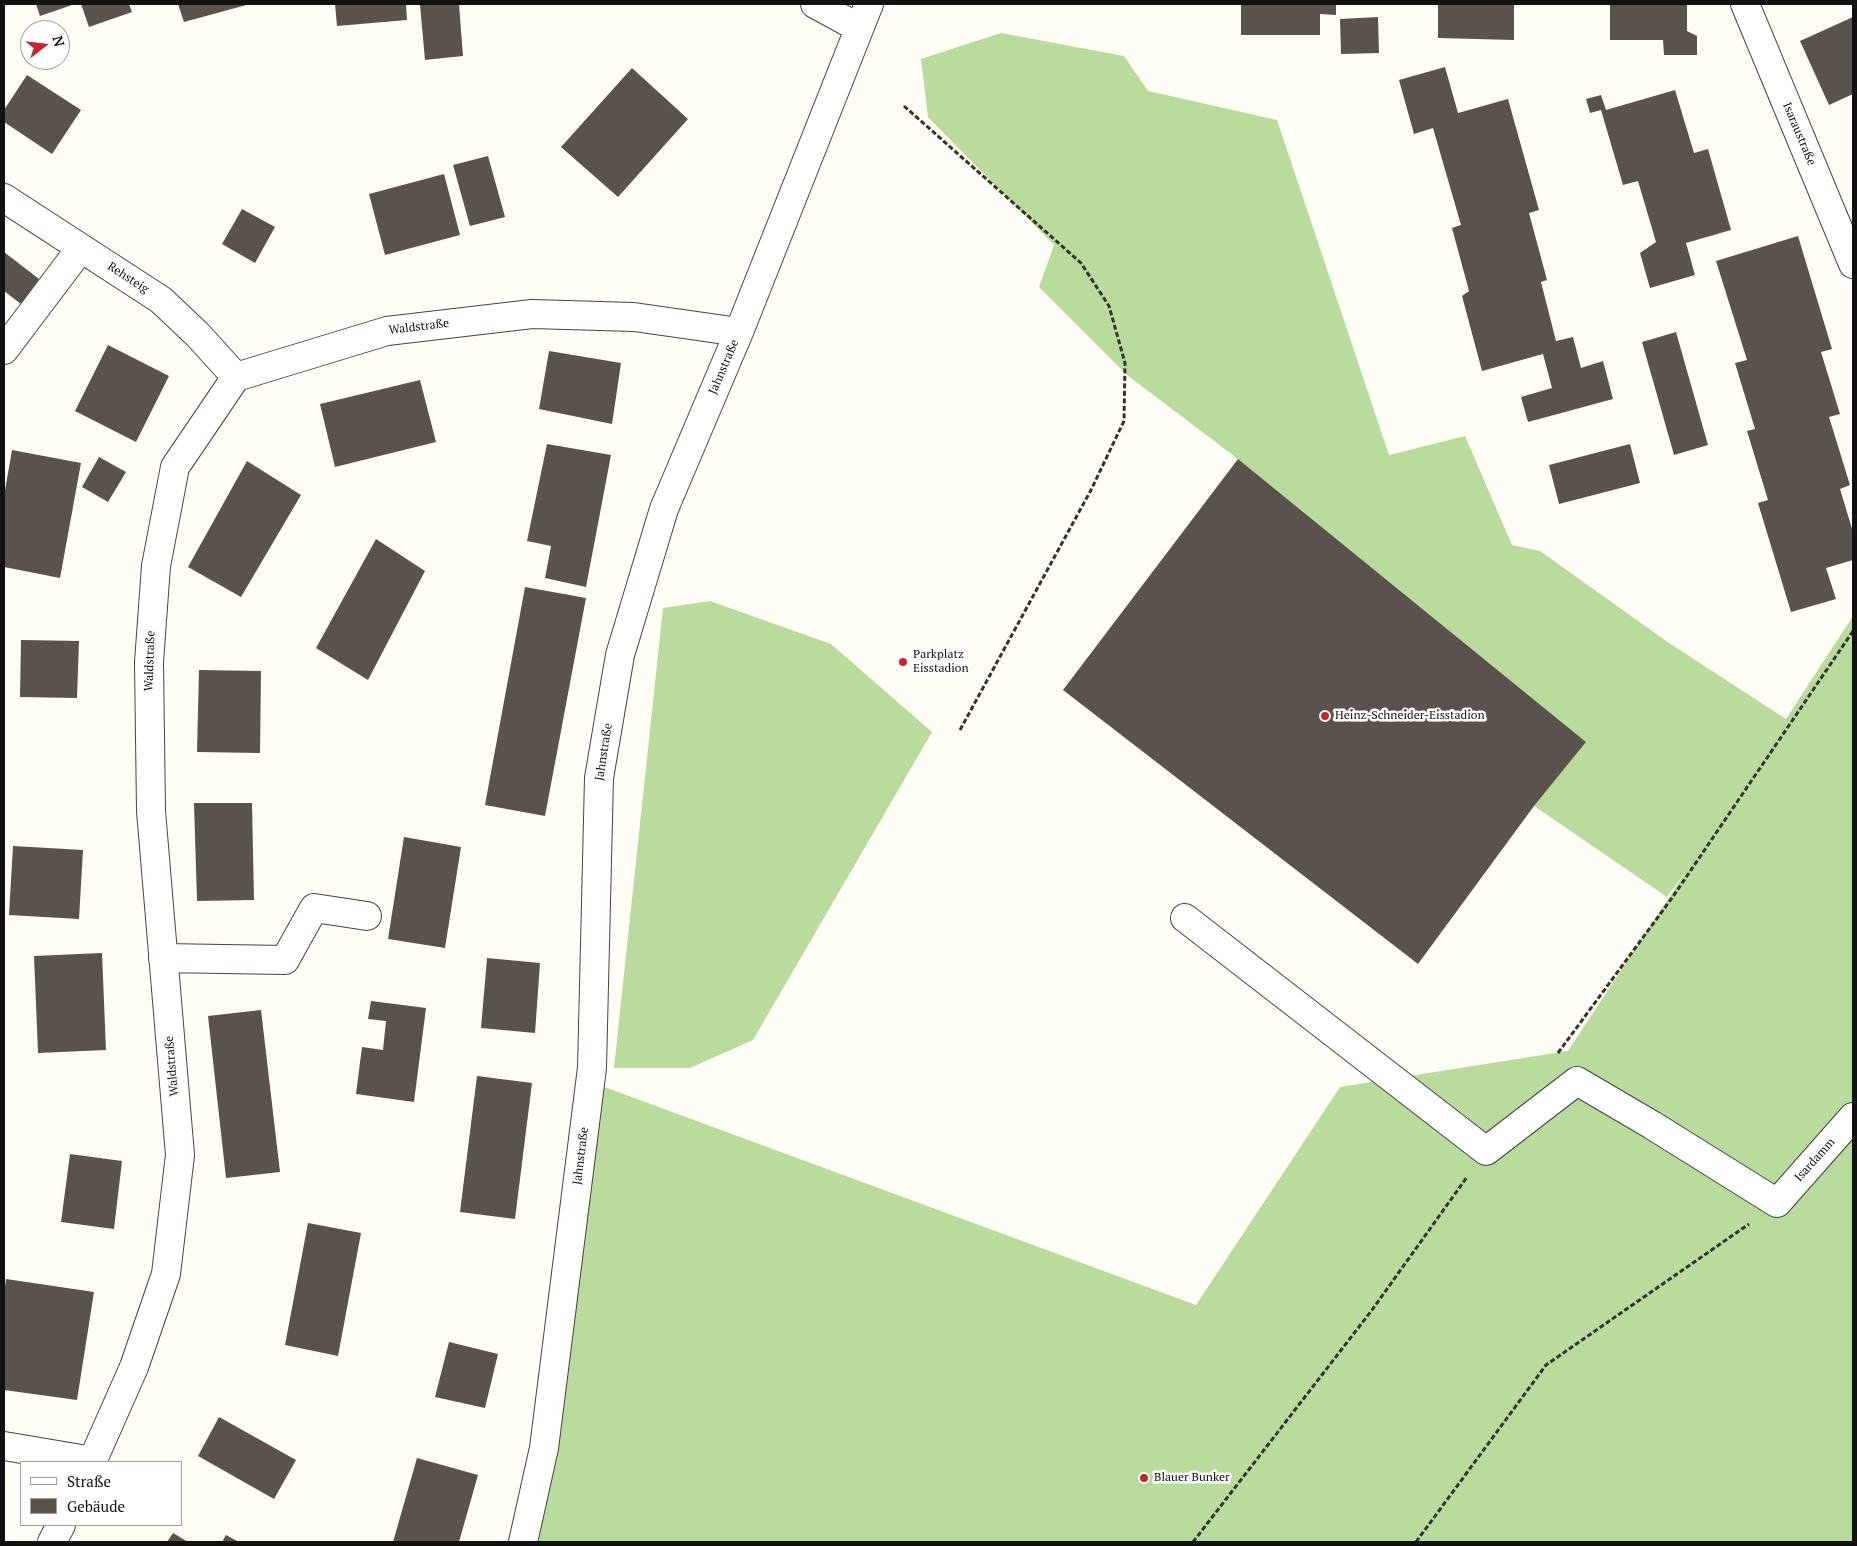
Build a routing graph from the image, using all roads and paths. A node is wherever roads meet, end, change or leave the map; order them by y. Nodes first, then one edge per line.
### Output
1 (815, 4) edge
2 (1745, 4) edge
3 (864, 16) edge
4 (904, 106) dead end
5 (4, 198) edge
6 (81, 248) junction
7 (1853, 264) edge
8 (739, 332) junction
9 (4, 350) edge
10 (236, 377) junction
11 (1853, 631) edge
12 (960, 730) dead end
13 (367, 916) dead end
14 (1185, 918) dead end
15 (163, 958) junction
16 (1555, 1056) dead end
17 (1853, 1117) edge
18 (1486, 1151) junction
19 (1777, 1203) junction
20 (4, 1446) edge
21 (87, 1461) edge
22 (93, 1461) edge
23 (60, 1526) edge
24 (52, 1542) edge
25 (523, 1542) edge
26 (1193, 1542) edge
27 (1416, 1542) edge

1 - 3 street
2 - 7 street, Isaraustraße
3 - 8 street, Jahnstraße
4 - 12 path
5 - 6 street, Rehsteig
6 - 9 street
6 - 10 street, Rehsteig
8 - 10 street, Waldstraße
8 - 25 street, Jahnstraße
10 - 15 street, Waldstraße
11 - 16 path
13 - 15 street
14 - 18 street
15 - 22 street, Waldstraße
17 - 19 street, Isardamm
18 - 19 street
18 - 26 path
19 - 27 path
20 - 21 street
23 - 24 street

